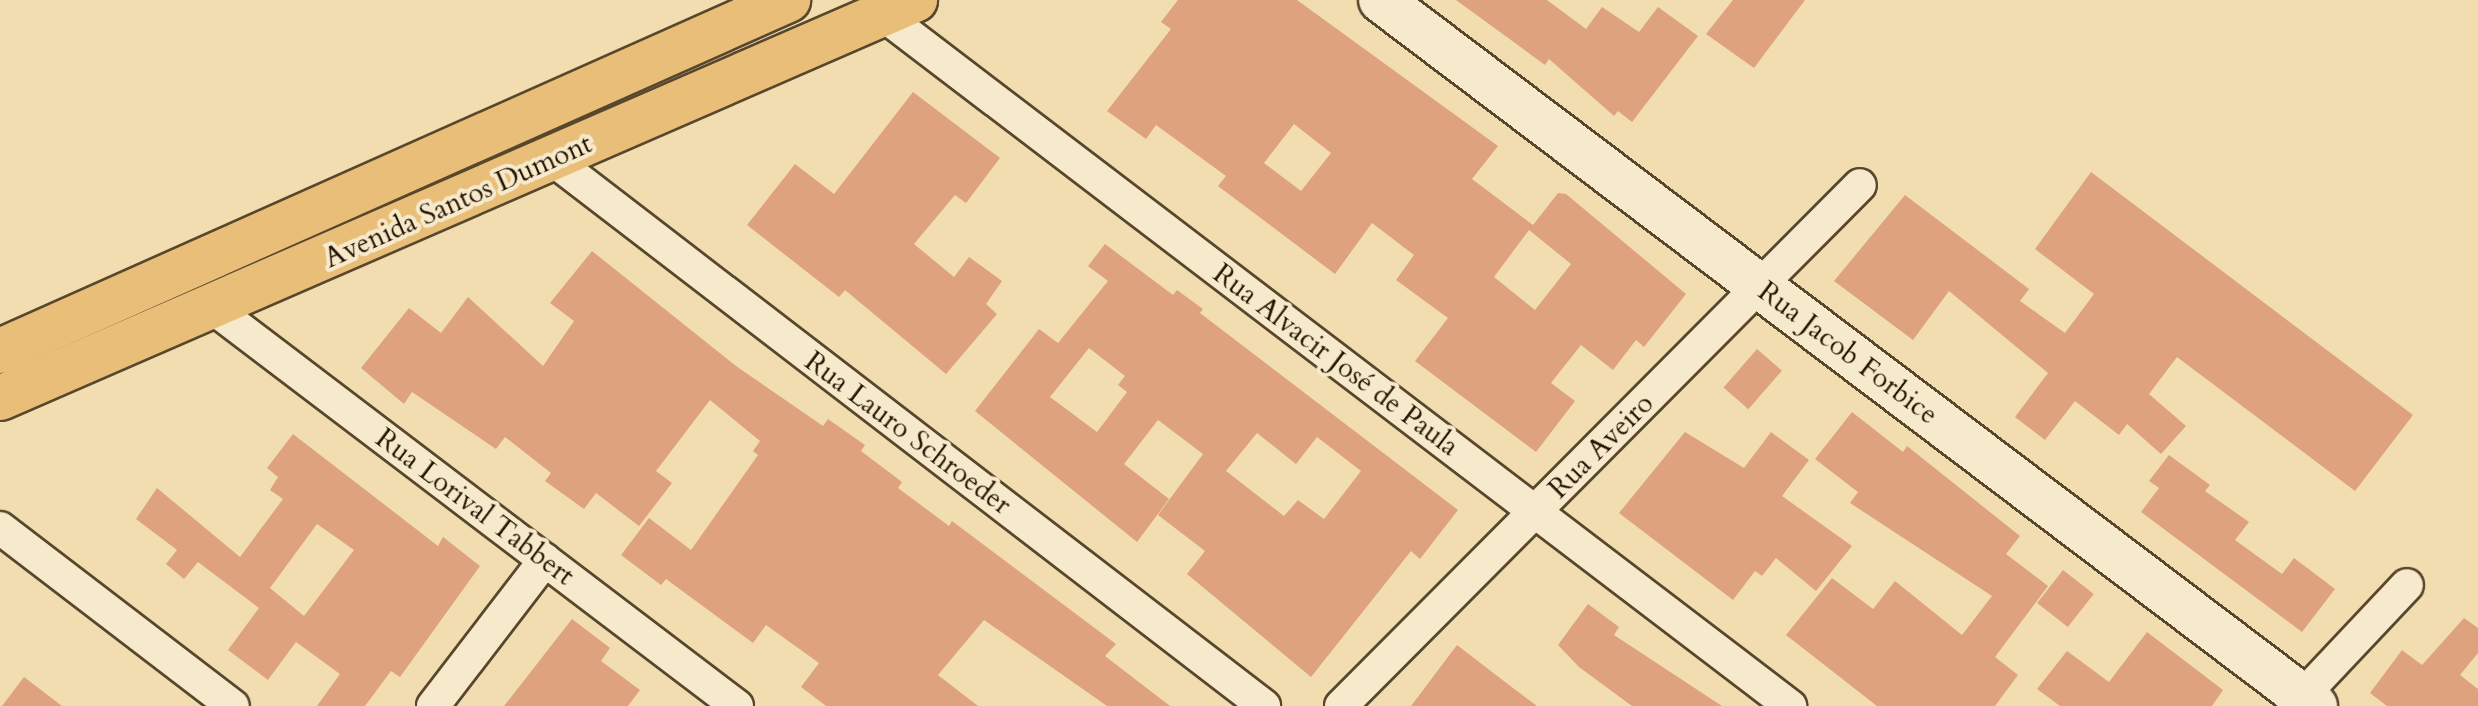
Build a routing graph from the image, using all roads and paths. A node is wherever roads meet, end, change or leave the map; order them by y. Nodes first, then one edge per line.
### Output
1 (788, 0) edge
2 (1381, 0) edge
3 (899, 7) edge
4 (552, 159) junction
5 (1860, 185) dead end
6 (1760, 287) junction
7 (213, 308) junction
8 (58, 327) junction
9 (0, 345) edge
10 (0, 351) edge
11 (108, 355) junction
12 (0, 398) edge
13 (0, 405) edge
14 (1535, 512) junction
15 (0, 528) edge
16 (545, 560) junction
17 (2407, 585) dead end
18 (2303, 703) edge
19 (233, 706) edge
20 (433, 706) edge
21 (737, 706) edge
22 (1264, 706) edge
23 (1341, 706) edge
24 (1790, 706) edge

1 - 8 main road, Avenida Santos Dumont
2 - 6 street, Rua Jacob Forbice
3 - 4 main road, Avenida Santos Dumont
3 - 14 street, Rua Alvacir José de Paula
4 - 7 main road, Avenida Santos Dumont
4 - 22 street, Rua Lauro Schroeder
5 - 6 street, Rua Aveiro
6 - 14 street, Rua Aveiro
6 - 18 street, Rua Jacob Forbice
7 - 11 main road, Avenida Santos Dumont
7 - 16 street, Rua Lorival Tabbert
8 - 9 main road
8 - 10 main road, Avenida Santos Dumont
11 - 12 main road, Avenida Santos Dumont
11 - 13 main road
14 - 23 street, Rua Aveiro
14 - 24 street, Rua Alvacir José de Paula
15 - 19 street
16 - 20 street
16 - 21 street, Rua Lorival Tabbert
17 - 18 street

